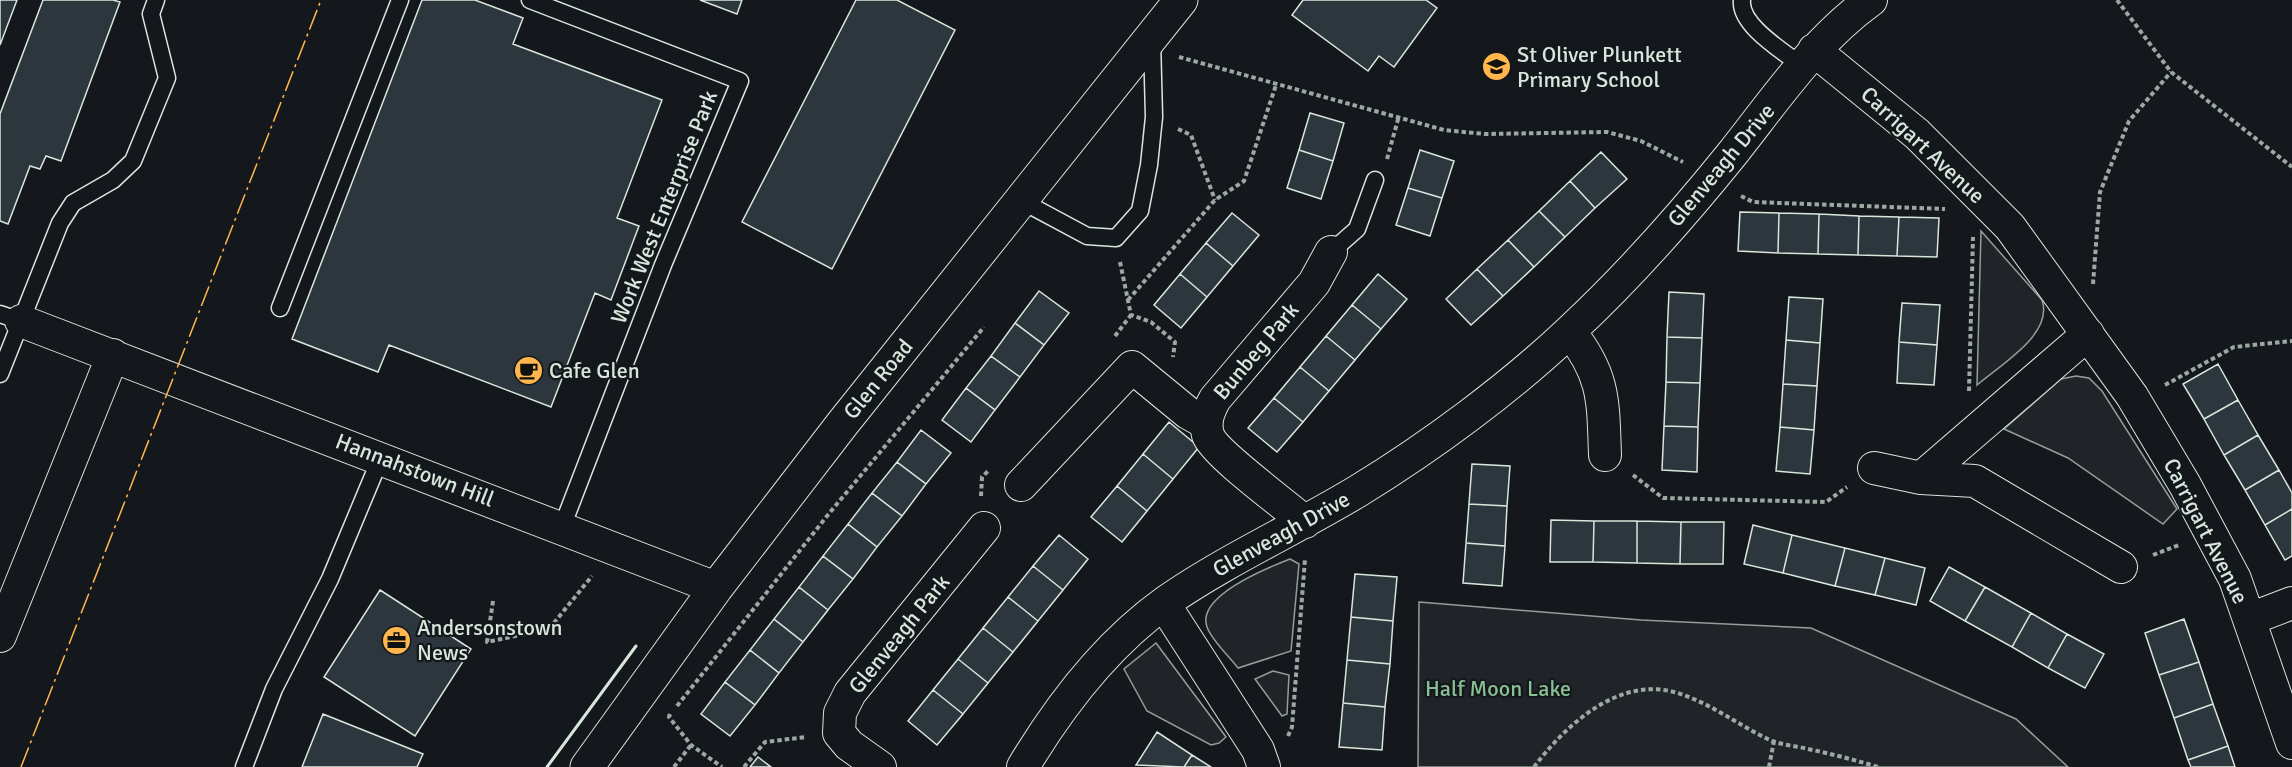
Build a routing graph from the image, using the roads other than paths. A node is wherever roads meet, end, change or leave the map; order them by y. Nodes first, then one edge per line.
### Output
1 (156, 0) edge
2 (400, 0) edge
3 (530, 0) edge
4 (1181, 0) edge
5 (1742, 0) edge
6 (1871, 0) edge
7 (1152, 43) junction
8 (1808, 58) junction
9 (1375, 180) road end
10 (1020, 200) junction
11 (1331, 252) joint
12 (280, 308) dead end
13 (11, 317) edge
14 (2082, 325) junction
15 (1570, 332) junction
16 (113, 355) junction
17 (0, 374) edge
18 (1206, 423) junction
19 (1605, 455) road end
20 (381, 457) junction
21 (1874, 468) road end
22 (1921, 478) junction
23 (1021, 485) dead end
24 (1300, 524) junction
25 (561, 527) junction
26 (984, 528) dead end
27 (2121, 567) road end
28 (716, 588) junction
29 (2292, 603) edge
30 (1164, 604) junction
31 (2250, 619) junction
32 (0, 636) edge
33 (2292, 743) edge
34 (1274, 757) edge
35 (244, 767) edge
36 (587, 767) edge
37 (880, 767) edge
38 (1023, 767) edge

1 - 13 lane
2 - 12 lane
3 - 25 lane, Work West Enterprise Park
4 - 7 main road, Glen Road
5 - 8 lane
6 - 8 street, Glenveagh Drive
7 - 10 main road, Glen Road
7 - 10 lane
8 - 14 street, Carrigart Avenue
8 - 15 street, Glenveagh Drive
9 - 11 lane
10 - 28 main road, Glen Road
11 - 18 street, Bunbeg Park
13 - 16 street, Hannahstown Hill
13 - 17 lane
14 - 22 street
14 - 31 street, Carrigart Avenue
15 - 19 street
15 - 24 street, Glenveagh Drive
16 - 20 street, Hannahstown Hill
16 - 32 street
18 - 23 street
18 - 24 street, Bunbeg Park
20 - 25 street, Hannahstown Hill
20 - 35 lane
21 - 22 street
22 - 27 street
24 - 30 street, Glenveagh Drive
25 - 28 street, Hannahstown Hill
26 - 37 street, Glenveagh Park
28 - 36 main road, Glen Road
29 - 31 street
30 - 34 street
30 - 38 street, Glenveagh Drive
31 - 33 street, Carrigart Avenue

